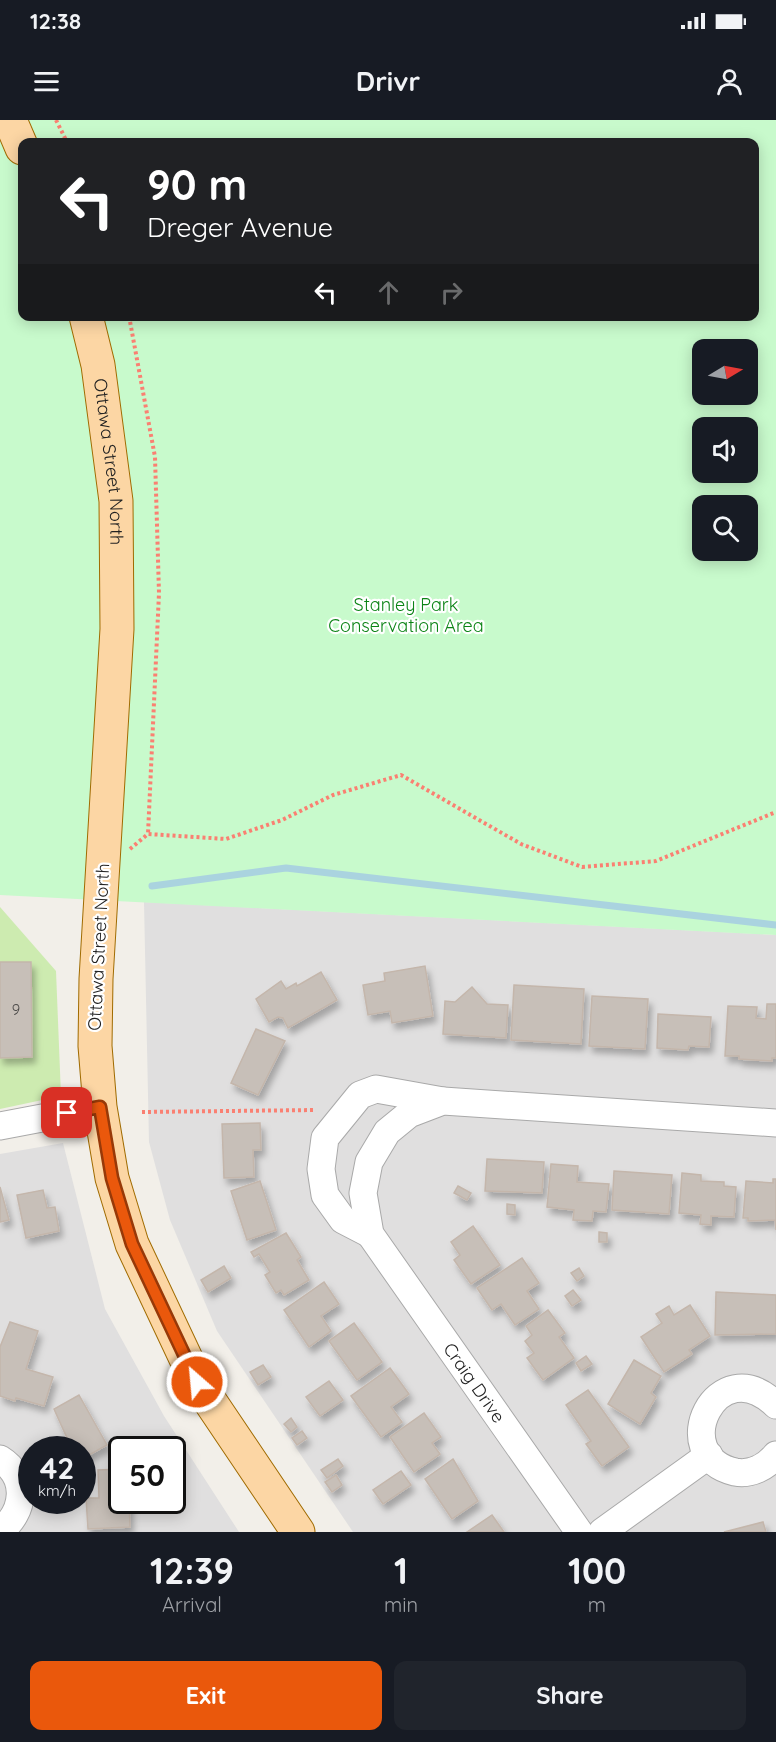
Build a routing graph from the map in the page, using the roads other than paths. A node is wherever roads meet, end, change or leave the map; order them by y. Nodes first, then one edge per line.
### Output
1 (10, 120) edge
2 (18, 139) edge
3 (87, 321) edge
4 (443, 1101) junction
5 (100, 1107) junction
6 (776, 1123) edge
7 (0, 1126) edge
8 (370, 1234) junction
9 (776, 1405) edge
10 (709, 1455) junction
11 (776, 1455) edge
12 (0, 1459) edge
13 (0, 1531) edge
14 (298, 1532) edge
15 (579, 1532) edge
16 (602, 1532) edge

1 - 2 main road
3 - 5 main road, Ottawa Street North
4 - 6 street, Craig Drive
4 - 8 street, Craig Drive
4 - 8 street, Craig Drive
5 - 7 street
5 - 14 main road, Ottawa Street North
8 - 15 street, Craig Drive
9 - 10 street
10 - 11 street
10 - 16 street
12 - 13 street

